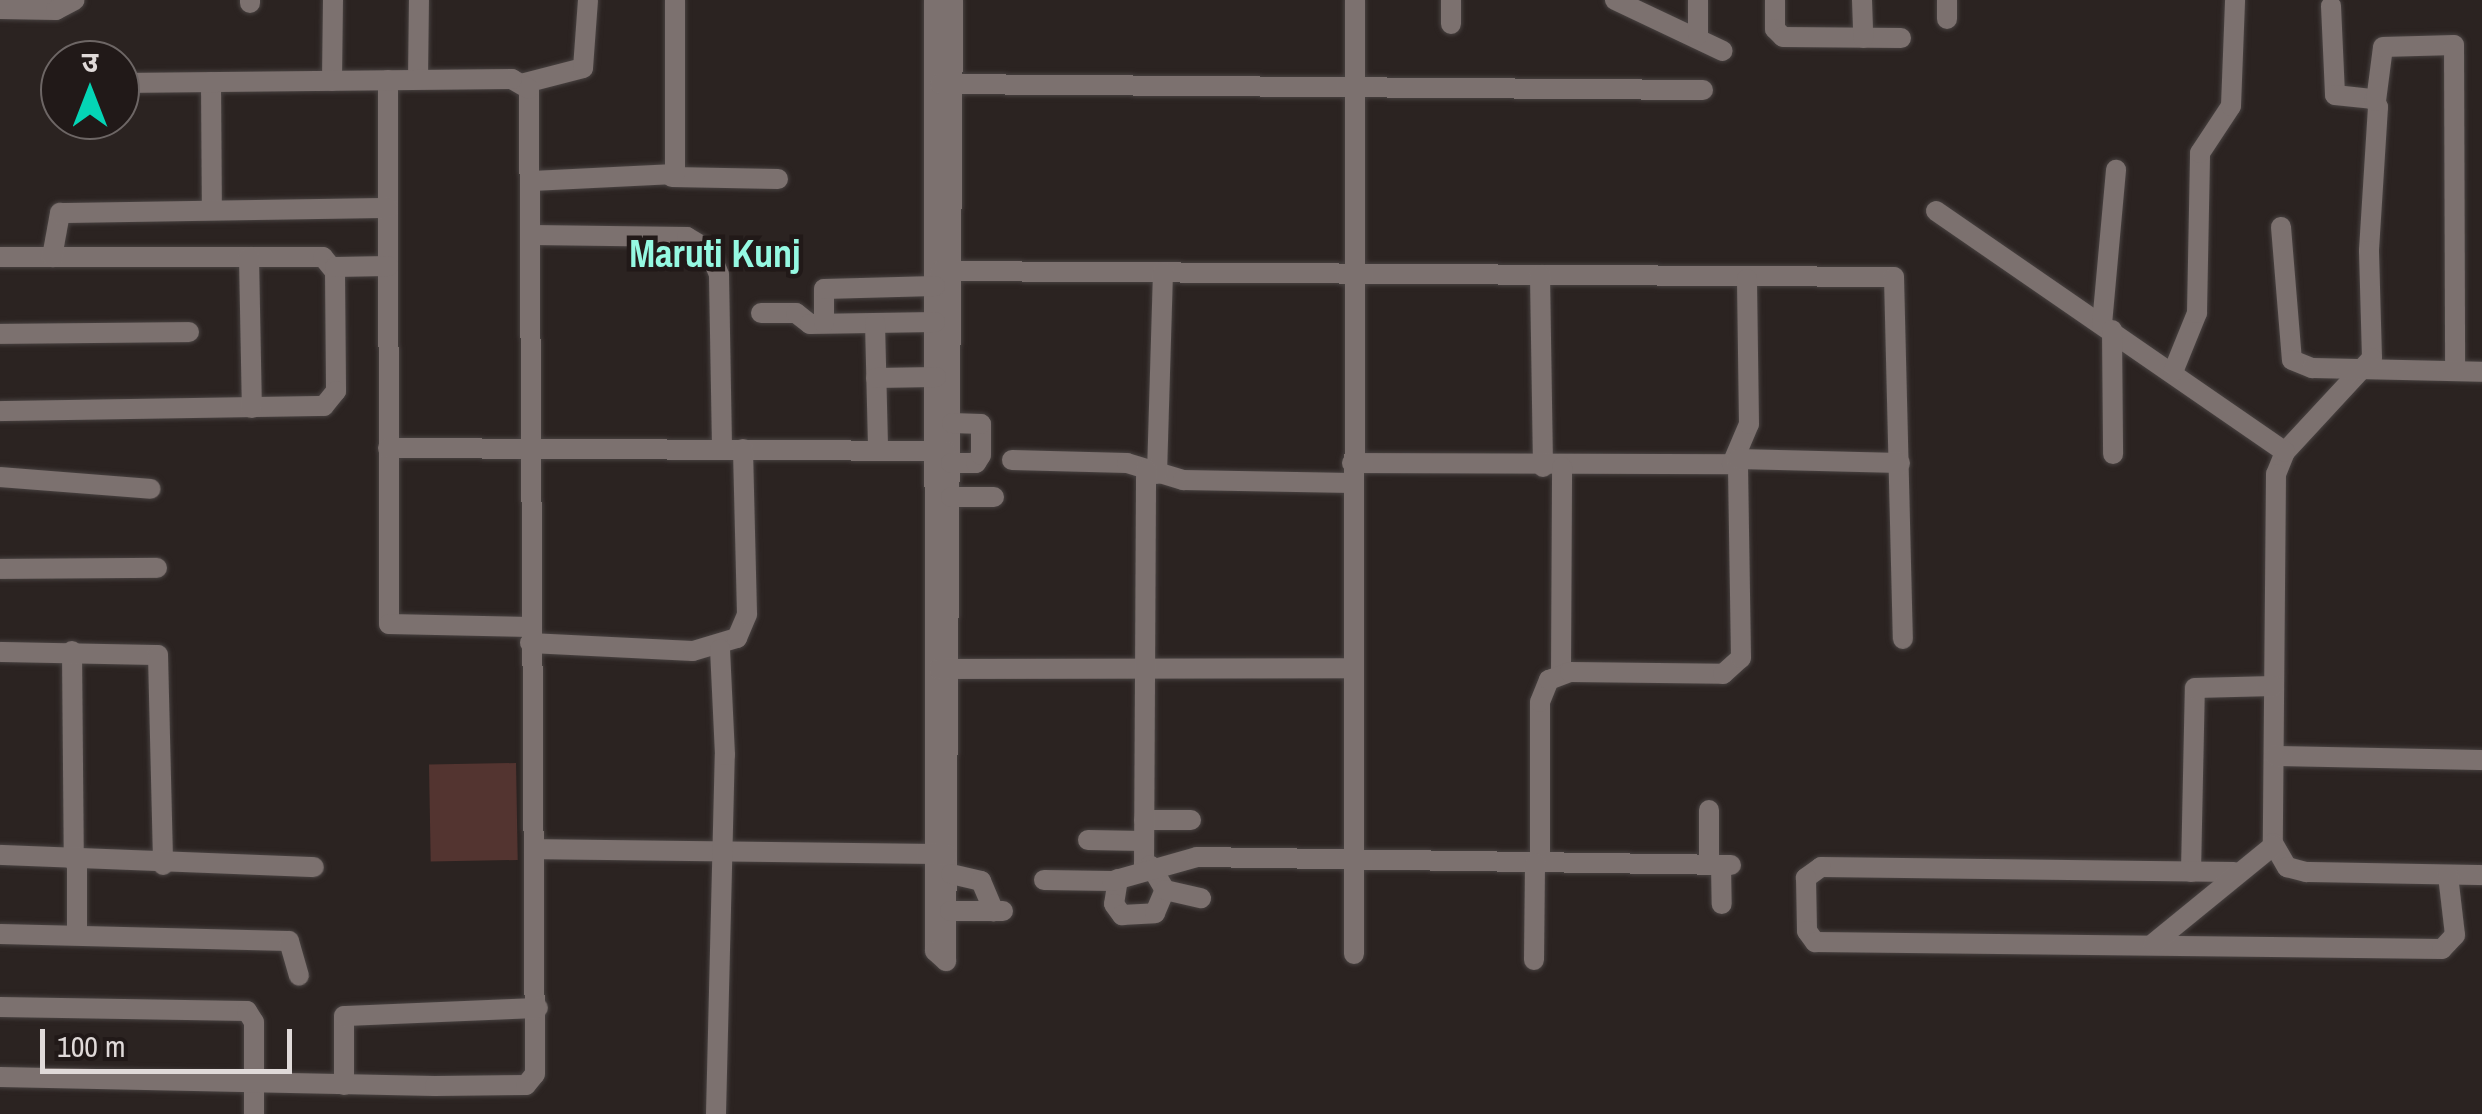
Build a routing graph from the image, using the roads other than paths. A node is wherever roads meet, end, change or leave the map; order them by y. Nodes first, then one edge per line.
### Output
1 (74, 0) edge
2 (333, 0) edge
3 (419, 0) edge
4 (588, 0) edge
5 (675, 0) edge
6 (934, 0) edge
7 (953, 0) edge
8 (1356, 0) edge
9 (1451, 0) edge
10 (1616, 0) edge
11 (1698, 0) edge
12 (1775, 0) edge
13 (1862, 0) edge
14 (2235, 0) edge
15 (2331, 6) dead end
16 (0, 9) edge
17 (1451, 24) dead end
18 (1698, 35) junction
19 (1862, 38) junction
20 (1901, 38) dead end
21 (1723, 51) dead end
22 (332, 80) junction
23 (388, 80) junction
24 (418, 80) junction
25 (211, 82) junction
26 (525, 83) junction
27 (140, 84) edge
28 (943, 85) junction
29 (1703, 90) dead end
30 (1355, 92) junction
31 (2376, 101) junction
32 (2116, 170) dead end
33 (672, 177) junction
34 (778, 180) dead end
35 (532, 181) junction
36 (388, 208) junction
37 (212, 210) junction
38 (1936, 211) dead end
39 (2281, 227) dead end
40 (532, 235) junction
41 (0, 257) edge
42 (52, 257) junction
43 (249, 257) junction
44 (388, 266) junction
45 (334, 267) junction
46 (1164, 272) junction
47 (1354, 273) junction
48 (1540, 275) junction
49 (941, 276) junction
50 (1747, 279) junction
51 (760, 313) dead end
52 (935, 322) junction
53 (875, 323) junction
54 (824, 324) junction
55 (2107, 327) junction
56 (188, 332) dead end
57 (0, 334) edge
58 (2369, 370) junction
59 (2454, 371) junction
60 (2172, 372) junction
61 (2482, 372) edge
62 (936, 377) junction
63 (876, 378) junction
64 (252, 408) junction
65 (0, 411) edge
66 (952, 422) junction
67 (530, 447) junction
68 (388, 448) junction
69 (732, 449) junction
70 (878, 450) junction
71 (2285, 452) junction
72 (2113, 454) dead end
73 (946, 455) junction
74 (1738, 459) junction
75 (1012, 460) dead end
76 (1900, 463) junction
77 (1552, 467) junction
78 (1152, 472) junction
79 (1352, 473) junction
80 (0, 477) edge
81 (151, 489) dead end
82 (951, 496) junction
83 (994, 496) dead end
84 (157, 568) dead end
85 (0, 569) edge
86 (530, 635) junction
87 (1903, 639) dead end
88 (720, 649) junction
89 (0, 652) edge
90 (72, 652) junction
91 (1352, 668) junction
92 (943, 669) junction
93 (1143, 669) junction
94 (1561, 673) junction
95 (2274, 686) junction
96 (2275, 756) junction
97 (2482, 760) edge
98 (1709, 810) dead end
99 (1190, 820) dead end
100 (1144, 830) junction
101 (1088, 840) dead end
102 (2274, 846) junction
103 (534, 849) junction
104 (723, 853) junction
105 (0, 855) edge
106 (76, 861) junction
107 (946, 861) junction
108 (1353, 861) junction
109 (1538, 863) junction
110 (162, 865) junction
111 (1720, 865) junction
112 (1147, 866) junction
113 (314, 867) dead end
114 (2192, 872) junction
115 (2234, 872) junction
116 (2448, 875) junction
117 (2482, 875) edge
118 (1044, 880) dead end
119 (1118, 880) junction
120 (1166, 890) junction
121 (1201, 898) dead end
122 (1722, 904) dead end
123 (950, 910) junction
124 (0, 934) edge
125 (77, 935) junction
126 (2154, 943) junction
127 (1354, 954) dead end
128 (1534, 960) dead end
129 (299, 976) dead end
130 (0, 1007) edge
131 (538, 1008) junction
132 (0, 1077) edge
133 (253, 1082) junction
134 (344, 1085) junction
135 (254, 1114) edge
136 (716, 1114) edge

1 - 16 street
2 - 22 street
3 - 24 street
4 - 26 street
5 - 33 street
6 - 28 street
7 - 28 street
8 - 30 street
9 - 17 street
10 - 18 street
11 - 18 street
12 - 19 street
13 - 19 street
14 - 60 street
15 - 31 street
18 - 21 street
19 - 20 street
22 - 23 street
22 - 25 street
23 - 24 street
23 - 36 street
24 - 26 street
25 - 27 street
25 - 37 street
26 - 35 street
28 - 30 street
28 - 49 street
29 - 30 street
30 - 47 street
31 - 58 street
31 - 59 street
32 - 55 street
33 - 34 street
33 - 35 street
35 - 40 street
36 - 37 street
36 - 44 street
37 - 42 street
38 - 55 street
39 - 58 street
40 - 67 street
40 - 69 street
41 - 42 street
42 - 43 street
43 - 45 street
43 - 64 street
44 - 45 street
44 - 68 street
45 - 64 street
46 - 47 street
46 - 49 street
46 - 78 street
47 - 48 street
47 - 79 street
48 - 50 street
48 - 77 street
49 - 52 street
49 - 54 street
49 - 66 street
50 - 74 street
50 - 76 street
51 - 54 street
52 - 53 street
52 - 62 street
53 - 54 street
53 - 63 street
55 - 60 street
55 - 72 street
56 - 57 street
58 - 59 street
58 - 71 street
59 - 61 street
60 - 71 street
62 - 63 street
62 - 73 street
63 - 70 street
64 - 65 street
66 - 73 street
66 - 73 street
67 - 68 street
67 - 69 street
67 - 86 street
68 - 86 street
69 - 70 street
69 - 88 street
70 - 73 street
71 - 95 street
73 - 82 street
73 - 92 street
74 - 76 street
74 - 77 street
74 - 94 street
75 - 78 street
76 - 87 street
77 - 79 street
77 - 94 street
78 - 79 street
78 - 93 street
79 - 91 street
80 - 81 street
82 - 83 street
82 - 92 street
84 - 85 street
86 - 88 street
86 - 103 street
88 - 104 street
89 - 90 street
90 - 106 street
90 - 110 street
91 - 93 street
91 - 108 street
92 - 93 street
92 - 107 street
93 - 100 street
94 - 109 street
95 - 96 street
95 - 114 street
96 - 97 street
96 - 102 street
98 - 111 street
99 - 100 street
100 - 101 street
100 - 112 street
102 - 115 street
102 - 116 street
103 - 104 street
103 - 131 street
104 - 107 street
104 - 136 street
105 - 106 street
106 - 110 street
106 - 125 street
107 - 123 street
107 - 123 street
107 - 123 street
108 - 109 street
108 - 112 street
108 - 127 street
109 - 111 street
109 - 128 street
110 - 113 street
111 - 122 street
112 - 119 street
112 - 120 street
114 - 115 street
114 - 126 street
115 - 126 street
116 - 117 street
116 - 126 street
118 - 119 street
119 - 120 street
120 - 121 street
124 - 125 street
125 - 129 street
130 - 133 street
131 - 134 street
131 - 134 street
132 - 133 street
133 - 134 street
133 - 135 street

